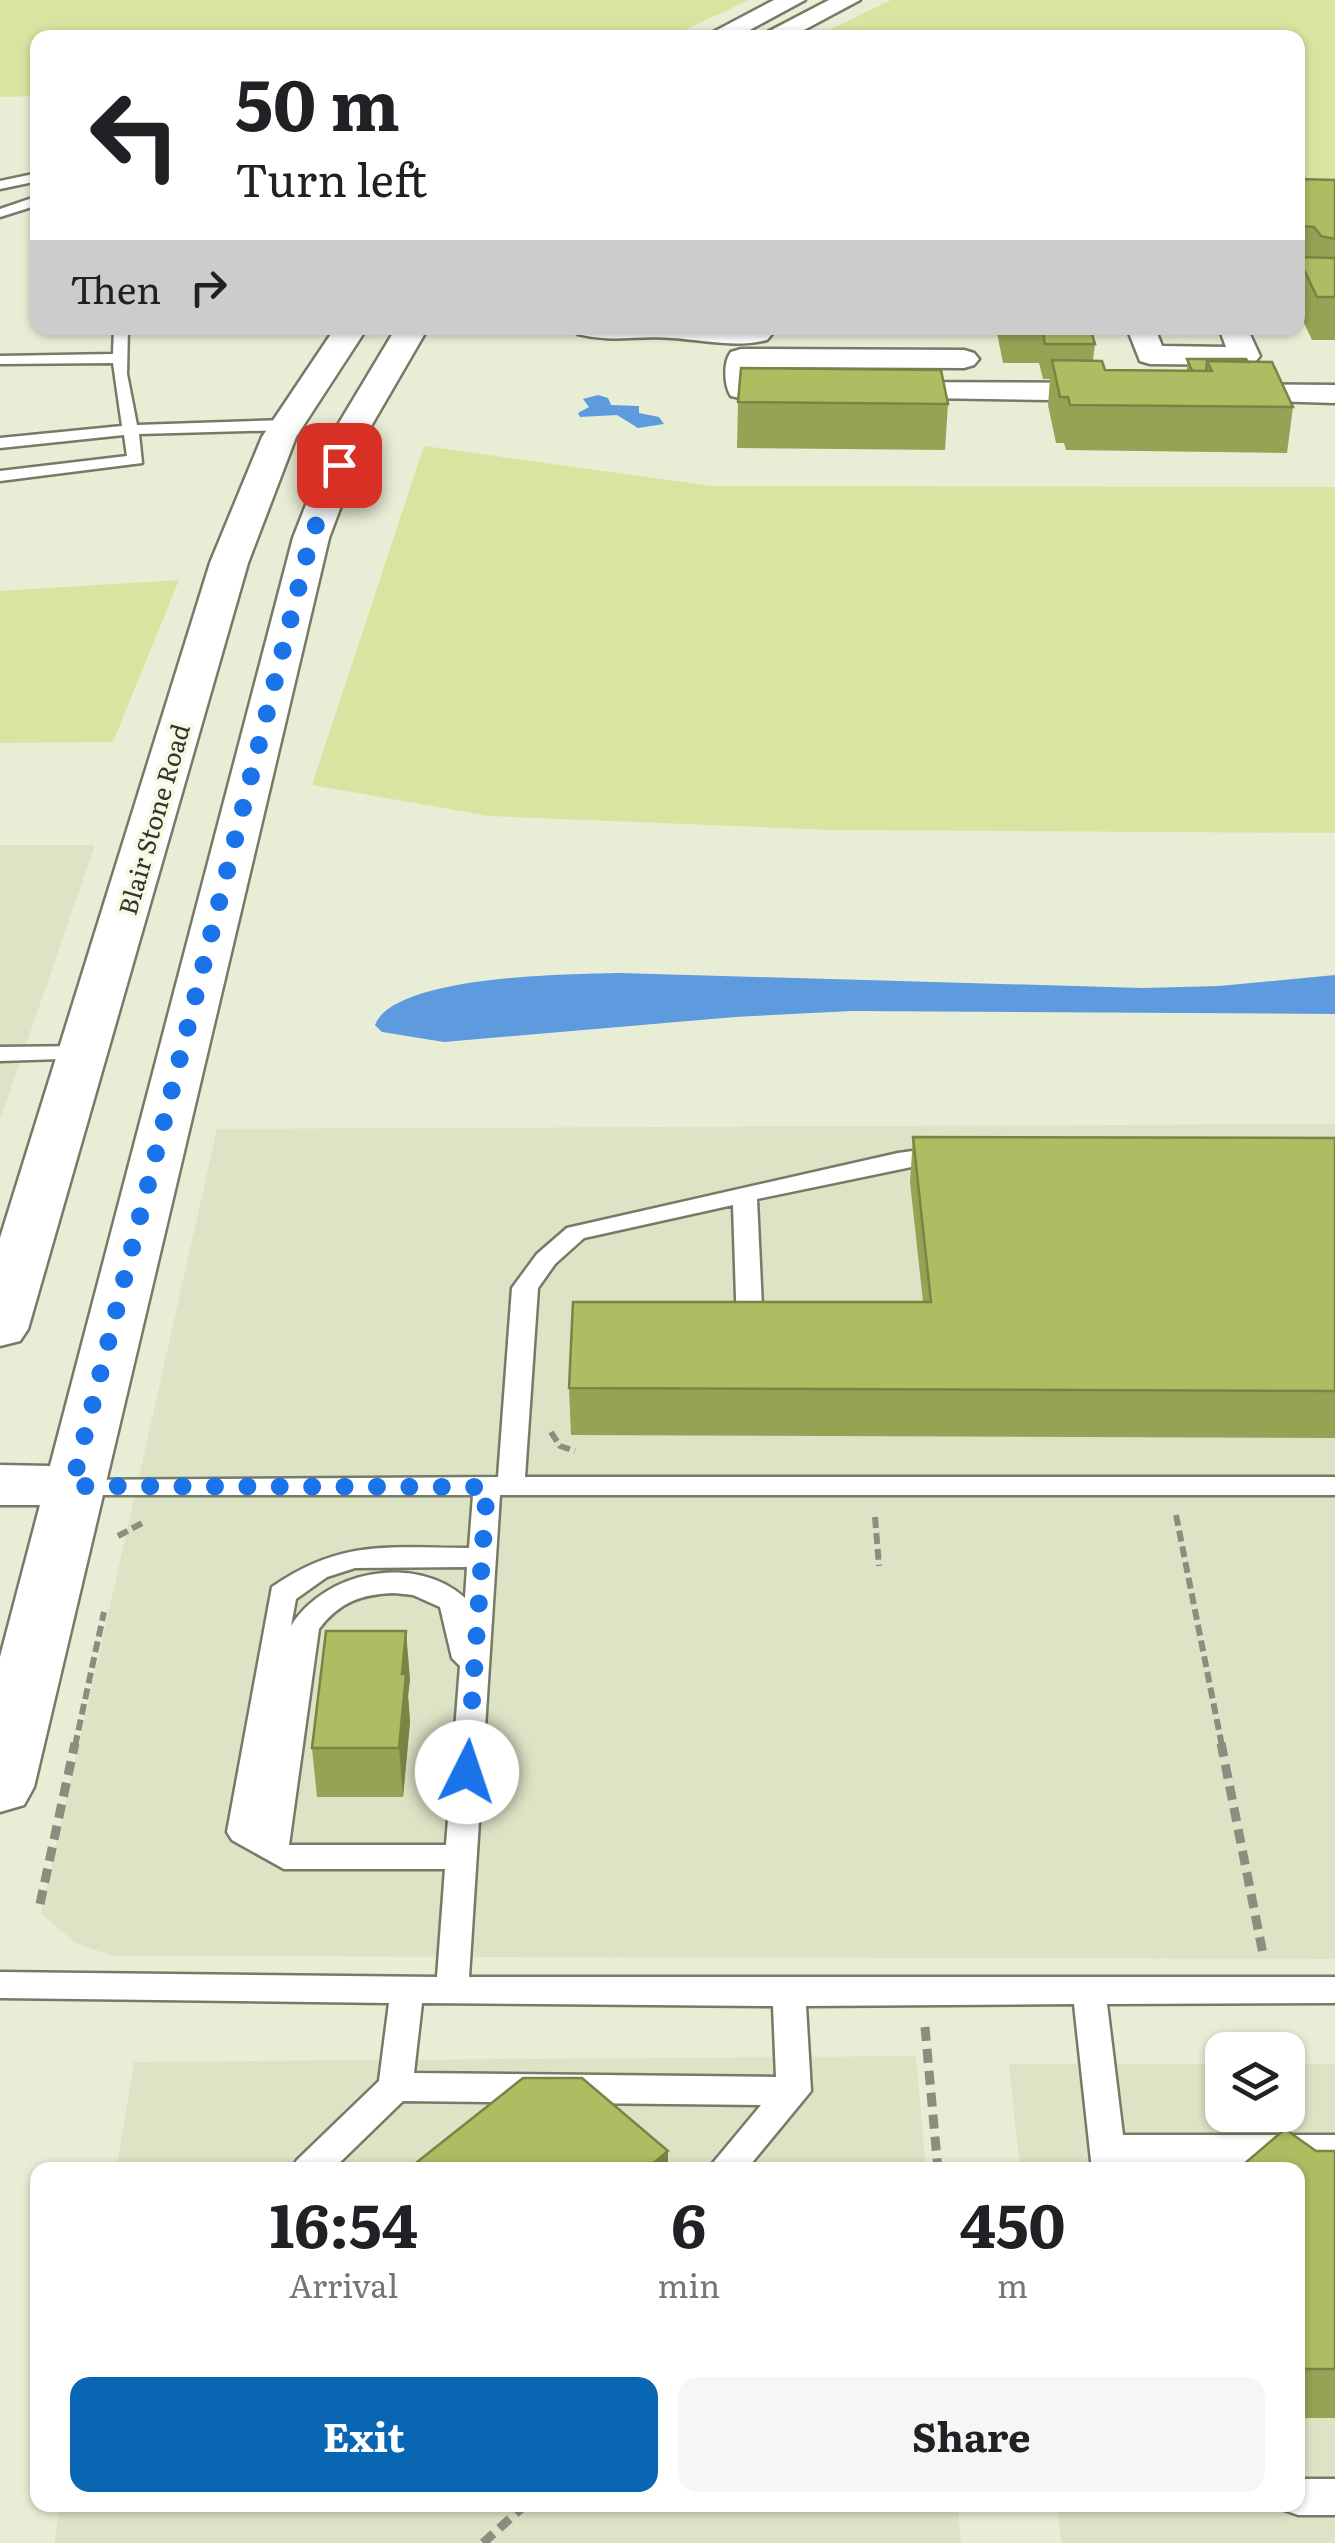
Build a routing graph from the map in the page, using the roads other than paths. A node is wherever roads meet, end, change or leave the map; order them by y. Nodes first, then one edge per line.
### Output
1 (793, 0) edge
2 (848, 0) edge
3 (731, 30) edge
4 (785, 30) edge
5 (30, 179) edge
6 (0, 186) edge
7 (30, 203) edge
8 (0, 213) edge
9 (19, 218) dead end
10 (121, 335) edge
11 (345, 335) edge
12 (408, 335) edge
13 (844, 335) edge
14 (1143, 335) edge
15 (1236, 335) edge
16 (961, 341) edge
17 (120, 358) junction
18 (0, 360) edge
19 (818, 391) edge
20 (856, 391) edge
21 (970, 392) junction
22 (1143, 392) edge
23 (1181, 393) edge
24 (1335, 394) edge
25 (287, 425) junction
26 (129, 430) junction
27 (0, 443) edge
28 (0, 476) edge
29 (0, 1054) edge
30 (84, 1054) junction
31 (961, 1154) edge
32 (745, 1195) junction
33 (750, 1329) edge
34 (0, 1330) edge
35 (0, 1486) edge
36 (72, 1486) junction
37 (1335, 1486) edge
38 (499, 1487) junction
39 (482, 1557) junction
40 (473, 1692) junction
41 (0, 1787) edge
42 (272, 1850) junction
43 (462, 1858) junction
44 (0, 1986) edge
45 (1335, 1990) edge
46 (407, 1992) junction
47 (452, 1992) junction
48 (789, 1992) junction
49 (1089, 1992) junction
50 (395, 2086) junction
51 (794, 2091) junction
52 (1335, 2150) edge
53 (1109, 2160) edge
54 (316, 2162) edge
55 (732, 2162) edge
56 (1305, 2497) edge
57 (1335, 2497) edge

1 - 3 main road
2 - 4 main road
5 - 6 lane
7 - 8 lane
8 - 9 lane
10 - 17 lane
11 - 25 main road, Blair Stone Road
12 - 36 main road
13 - 16 street
14 - 15 street
16 - 19 street
16 - 21 street
17 - 18 lane
17 - 26 lane
20 - 21 street
21 - 22 street
23 - 24 street
25 - 26 lane
25 - 30 main road, Blair Stone Road
26 - 27 lane
26 - 28 lane
29 - 30 lane
30 - 34 main road, Blair Stone Road
31 - 32 lane
32 - 33 lane
32 - 38 lane
35 - 36 main road
36 - 38 lane
36 - 41 main road
37 - 38 lane
38 - 39 lane
39 - 40 lane
39 - 42 lane
40 - 42 lane
40 - 43 lane
42 - 43 lane
43 - 47 lane
44 - 46 lane
45 - 49 lane
46 - 47 lane
46 - 50 lane
47 - 48 lane
48 - 49 lane
48 - 51 lane
49 - 53 lane
50 - 51 lane
50 - 54 lane
51 - 55 lane
52 - 53 lane
56 - 57 lane

